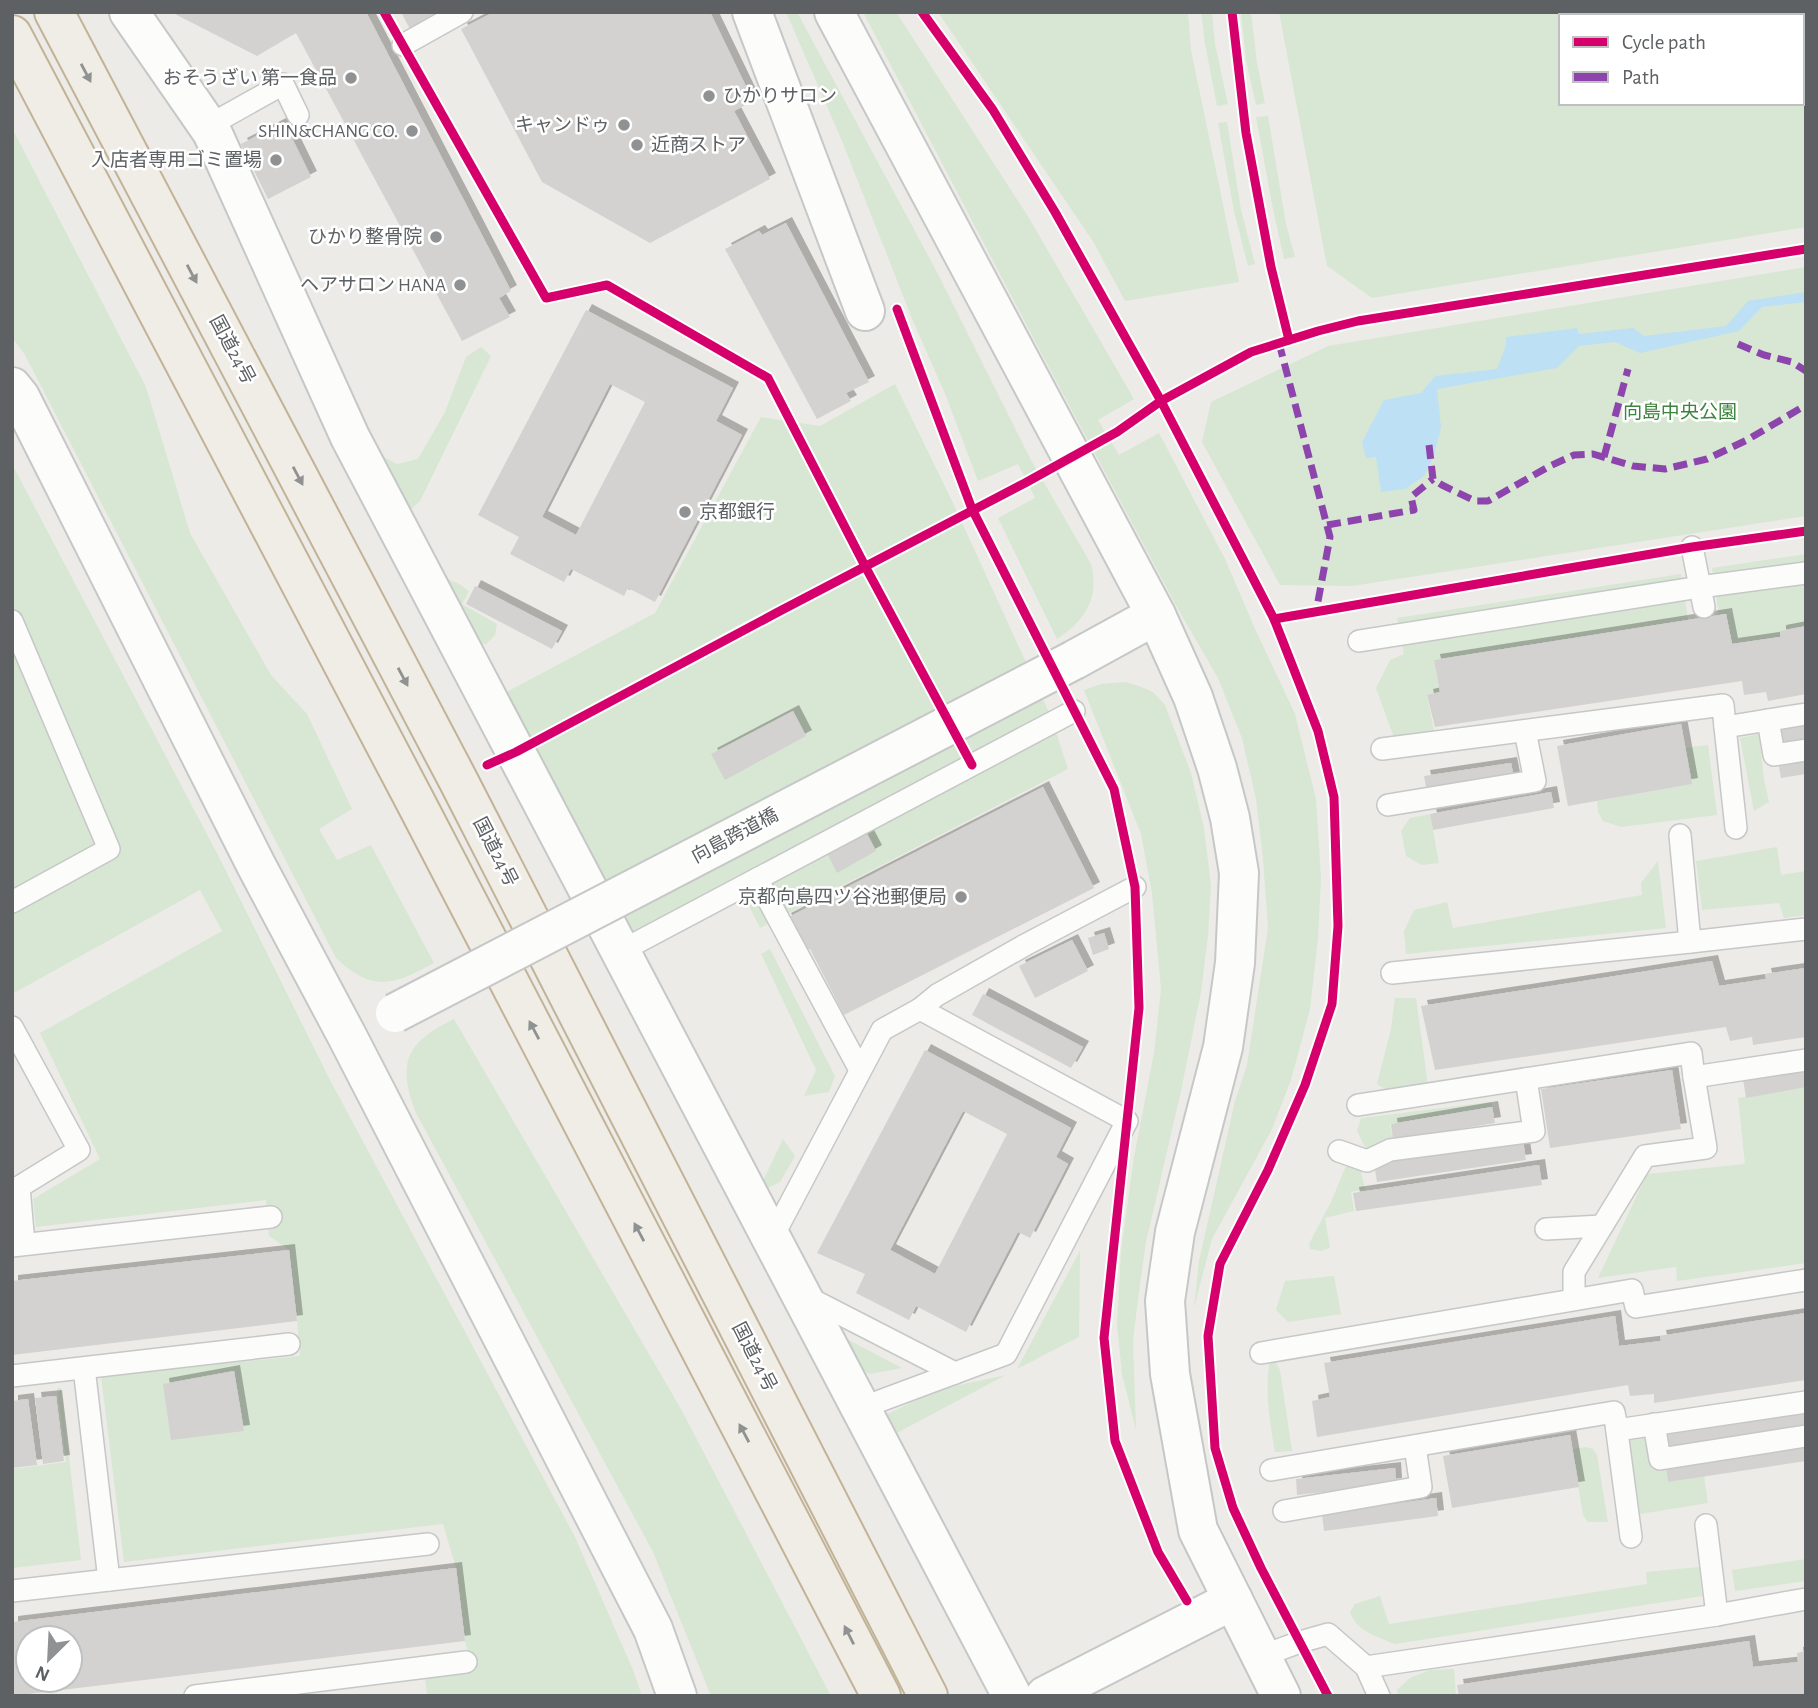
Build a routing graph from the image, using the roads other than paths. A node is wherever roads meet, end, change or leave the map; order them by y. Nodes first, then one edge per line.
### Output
1 (54, 12) edge
2 (130, 12) edge
3 (462, 12) edge
4 (752, 12) edge
5 (834, 12) edge
6 (12, 35) edge
7 (403, 45) dead end
8 (298, 115) dead end
9 (208, 126) junction
10 (865, 311) dead end
11 (12, 387) edge
12 (1692, 547) dead end
13 (1806, 573) edge
14 (1702, 597) junction
15 (1156, 615) junction
16 (12, 621) edge
17 (1359, 641) dead end
18 (1074, 711) dead end
19 (1806, 714) edge
20 (1768, 720) junction
21 (1725, 727) junction
22 (1525, 731) junction
23 (1381, 749) dead end
24 (1806, 750) edge
25 (1388, 805) dead end
26 (1736, 828) dead end
27 (1680, 835) dead end
28 (757, 879) junction
29 (1135, 887) dead end
30 (12, 902) edge
31 (1806, 929) edge
32 (1690, 942) junction
33 (621, 951) junction
34 (1392, 973) dead end
35 (920, 1009) junction
36 (12, 1027) edge
37 (347, 1035) junction
38 (1806, 1060) edge
39 (860, 1070) junction
40 (1695, 1077) junction
41 (1526, 1079) junction
42 (1358, 1105) dead end
43 (1339, 1151) dead end
44 (271, 1217) dead end
45 (1602, 1226) junction
46 (1546, 1229) dead end
47 (772, 1238) junction
48 (18, 1245) edge
49 (1806, 1280) edge
50 (801, 1294) junction
51 (1574, 1299) junction
52 (289, 1344) dead end
53 (1261, 1353) dead end
54 (84, 1367) junction
55 (955, 1373) junction
56 (12, 1376) edge
57 (1806, 1402) edge
58 (860, 1408) junction
59 (1615, 1415) junction
60 (1654, 1424) junction
61 (1806, 1436) edge
62 (1415, 1446) junction
63 (1270, 1470) dead end
64 (1284, 1511) dead end
65 (1706, 1525) dead end
66 (1631, 1536) dead end
67 (428, 1544) dead end
68 (109, 1580) junction
69 (12, 1591) edge
70 (1233, 1600) junction
71 (1806, 1600) edge
72 (1717, 1615) junction
73 (894, 1630) junction
74 (1262, 1656) junction
75 (467, 1662) dead end
76 (1366, 1667) junction
77 (248, 1692) edge
78 (195, 1696) edge
79 (677, 1696) edge
80 (881, 1696) edge
81 (928, 1696) edge
82 (944, 1696) edge
83 (1012, 1696) edge
84 (1045, 1696) edge
85 (1281, 1696) edge
86 (1379, 1696) edge

1 -> 73 highway, 国道24号
2 - 9 street
3 - 7 lane
4 - 10 street
5 - 15 street
80 -> 6 highway
8 - 9 lane
9 - 33 street
11 - 37 street
12 - 14 lane
13 - 14 lane
14 - 17 lane
15 - 37 street, 向島跨道橋, bridge
15 - 70 street
16 - 30 lane
18 - 28 lane
19 - 20 lane
20 - 21 lane
20 - 24 lane
21 - 22 lane
21 - 26 lane
22 - 23 lane
22 - 25 lane
27 - 32 lane
28 - 33 lane
28 - 39 lane
29 - 35 lane
31 - 32 lane
32 - 34 lane
33 - 47 street
35 - 39 lane
35 - 55 lane
36 - 48 lane
37 - 79 street
38 - 40 lane
39 - 47 lane
40 - 41 lane
40 - 45 lane
41 - 42 lane
41 - 43 lane
44 - 48 lane
45 - 46 lane
45 - 51 lane
47 - 50 street
49 - 51 lane
50 - 55 lane
50 - 58 street
51 - 53 lane
52 - 54 lane
54 - 56 lane
54 - 68 lane
55 - 58 lane
57 - 60 lane
58 - 83 street
59 - 60 lane
59 - 62 lane
59 - 66 lane
60 - 61 lane
62 - 63 lane
62 - 64 lane
65 - 72 lane
67 - 68 lane
68 - 69 lane
70 - 74 street
70 - 84 street
71 - 72 lane
72 - 76 lane
73 - 81 highway, 国道24号
73 - 82 highway
74 - 76 lane
74 - 85 street
75 - 77 lane
76 - 86 lane
77 - 78 lane

